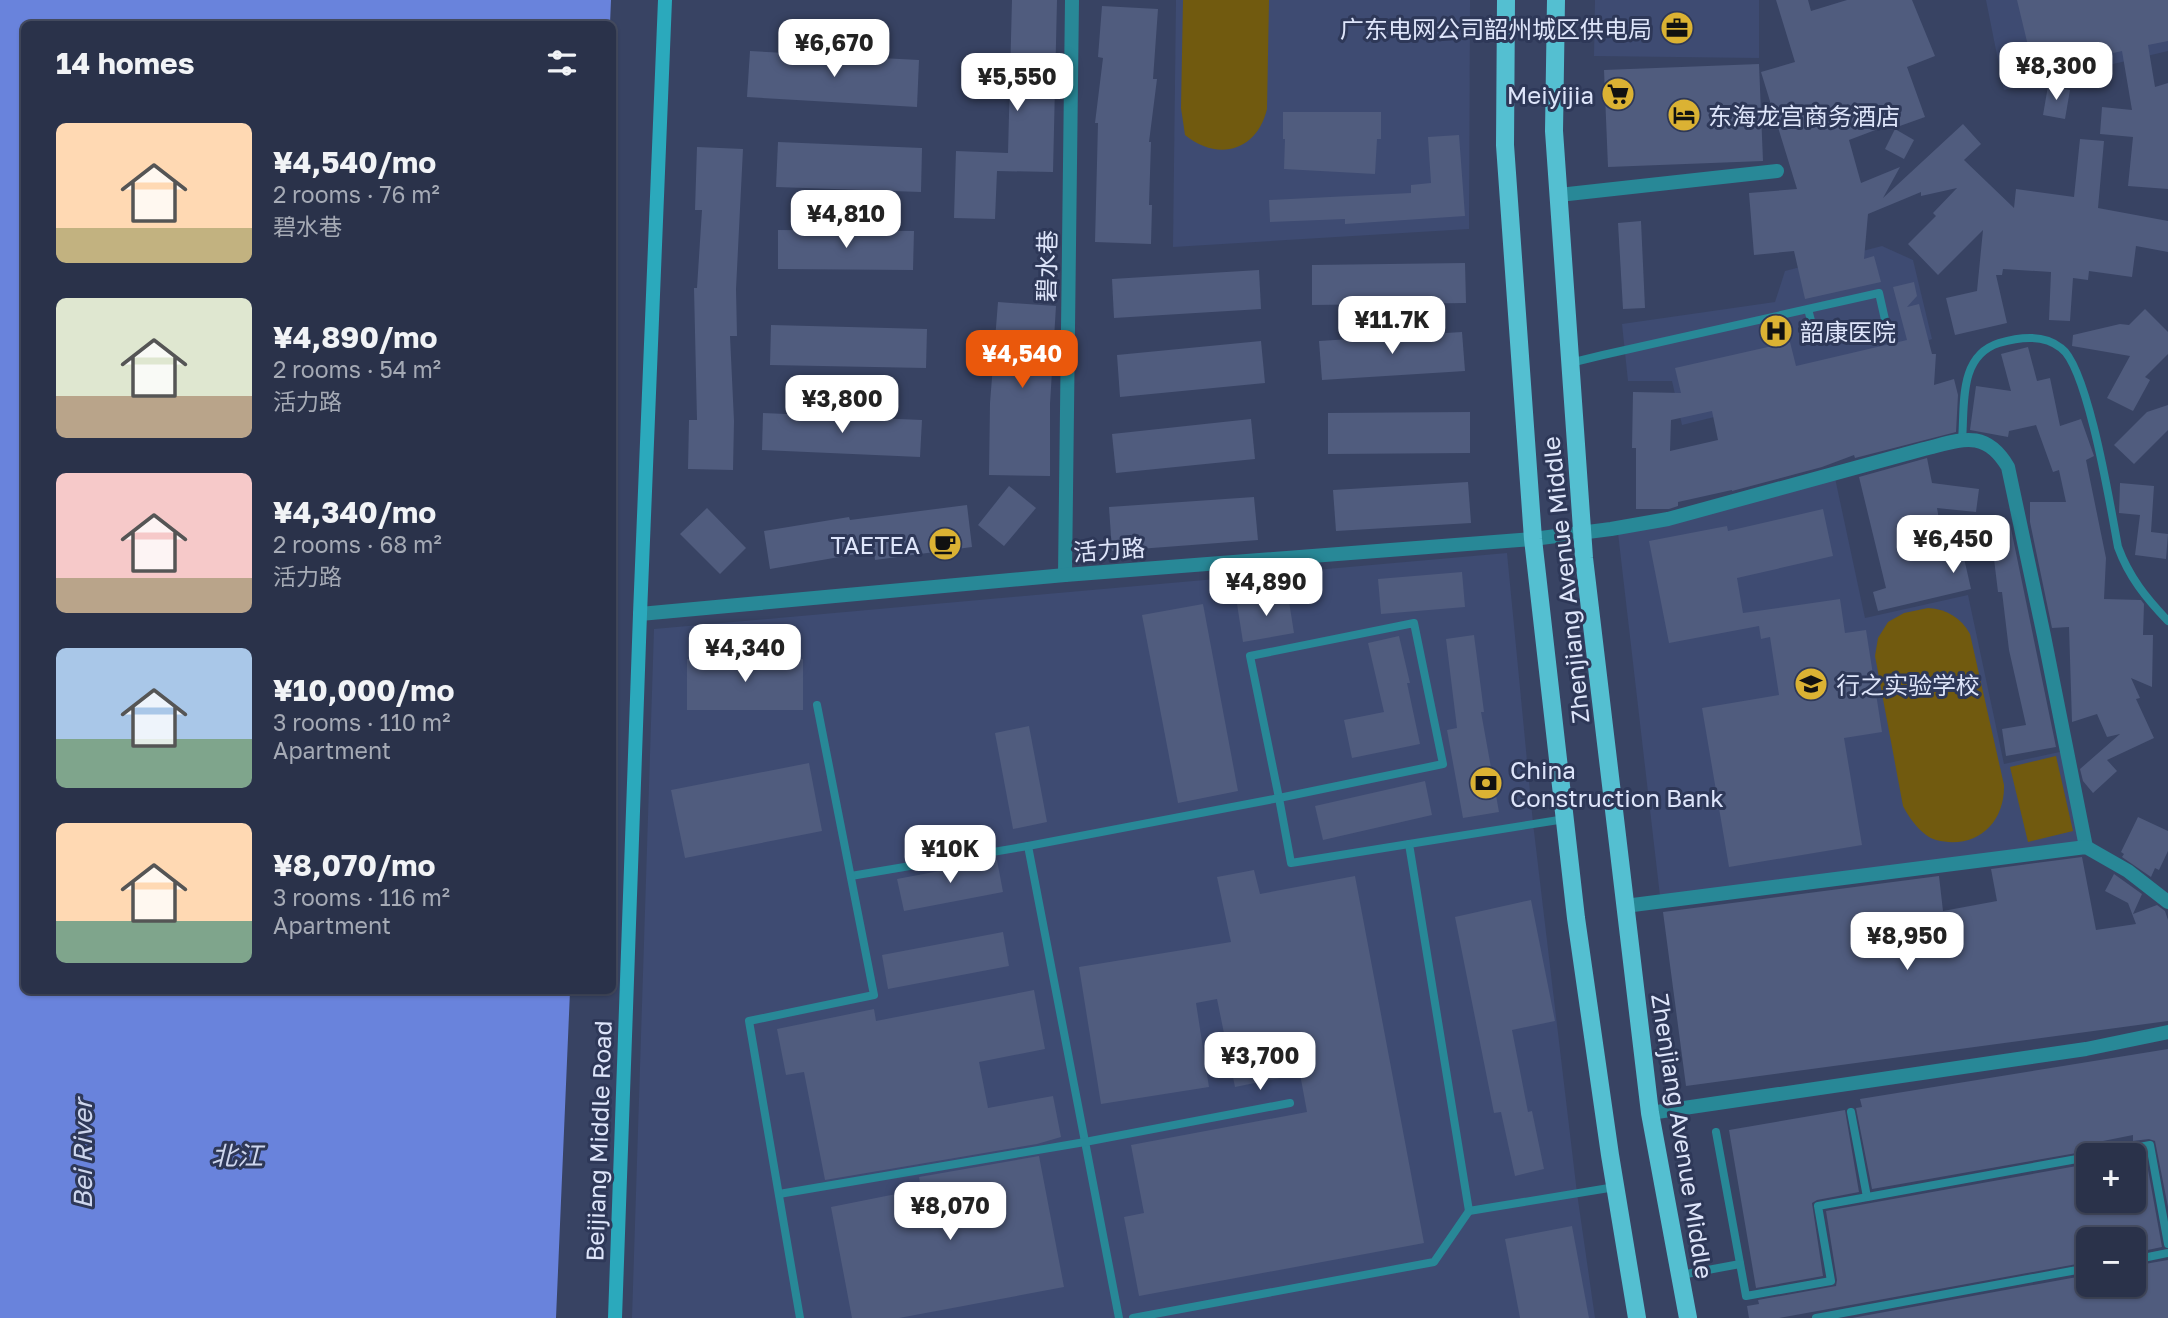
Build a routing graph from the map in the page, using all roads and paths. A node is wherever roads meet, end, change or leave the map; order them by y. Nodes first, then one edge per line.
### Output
1 (665, 0) edge
2 (1072, 0) edge
3 (1506, 0) edge
4 (1556, 0) edge
5 (1777, 171) dead end
6 (1559, 195) junction
7 (1808, 309) junction
8 (1570, 363) junction
9 (1962, 440) junction
10 (1581, 533) junction
11 (1532, 539) junction
12 (1065, 575) junction
13 (639, 614) junction
14 (2168, 621) edge
15 (817, 705) dead end
16 (1279, 798) junction
17 (1564, 818) junction
18 (1409, 844) junction
19 (1028, 846) junction
20 (2087, 847) junction
21 (851, 876) junction
22 (2168, 902) edge
23 (1625, 906) junction
24 (2168, 1032) edge
25 (1290, 1103) dead end
26 (1851, 1112) dead end
27 (1650, 1113) junction
28 (1716, 1132) dead end
29 (1085, 1142) junction
30 (2146, 1146) edge
31 (2076, 1159) edge
32 (1615, 1187) junction
33 (779, 1194) junction
34 (1867, 1197) junction
35 (1469, 1211) junction
36 (2168, 1244) edge
37 (2168, 1253) edge
38 (2146, 1257) edge
39 (1740, 1264) junction
40 (2076, 1270) edge
41 (1680, 1276) junction
42 (1860, 1314) edge
43 (615, 1318) edge
44 (800, 1318) edge
45 (1119, 1318) edge
46 (1133, 1318) edge
47 (1637, 1318) edge
48 (1688, 1318) edge
49 (1816, 1318) edge

1 - 13 street, Beijiang Middle Road
2 - 12 street, 碧水巷
3 - 11 main road, Zhenjiang Avenue Middle
4 - 6 main road, Zhenjiang Avenue Middle
5 - 6 street
6 - 8 main road, Zhenjiang Avenue Middle
7 - 7 lane
7 - 8 lane
8 - 10 main road, Zhenjiang Avenue Middle
9 - 10 street, 活力路
9 - 14 lane
9 - 20 street
10 - 11 street, 活力路
10 - 23 main road, Zhenjiang Avenue Middle
11 - 12 street, 活力路
11 - 17 main road, Zhenjiang Avenue Middle
12 - 13 street, 活力路
13 - 43 street, Beijiang Middle Road
15 - 21 lane
16 - 16 lane
16 - 18 lane
16 - 19 lane
17 - 18 lane
17 - 32 main road, Zhenjiang Avenue Middle
18 - 35 lane
19 - 21 lane
19 - 29 lane
20 - 22 street
20 - 23 street
21 - 33 lane
23 - 27 main road, Zhenjiang Avenue Middle
24 - 27 street
25 - 29 lane
26 - 34 lane
27 - 41 main road, Zhenjiang Avenue Middle
28 - 39 lane
29 - 33 lane
29 - 45 lane
30 - 36 lane
31 - 34 lane
32 - 35 lane
32 - 47 main road, Zhenjiang Avenue Middle
33 - 44 lane
34 - 39 lane
35 - 46 lane
37 - 38 lane
39 - 41 lane
40 - 42 lane
41 - 48 main road, Zhenjiang Avenue Middle
42 - 49 lane

